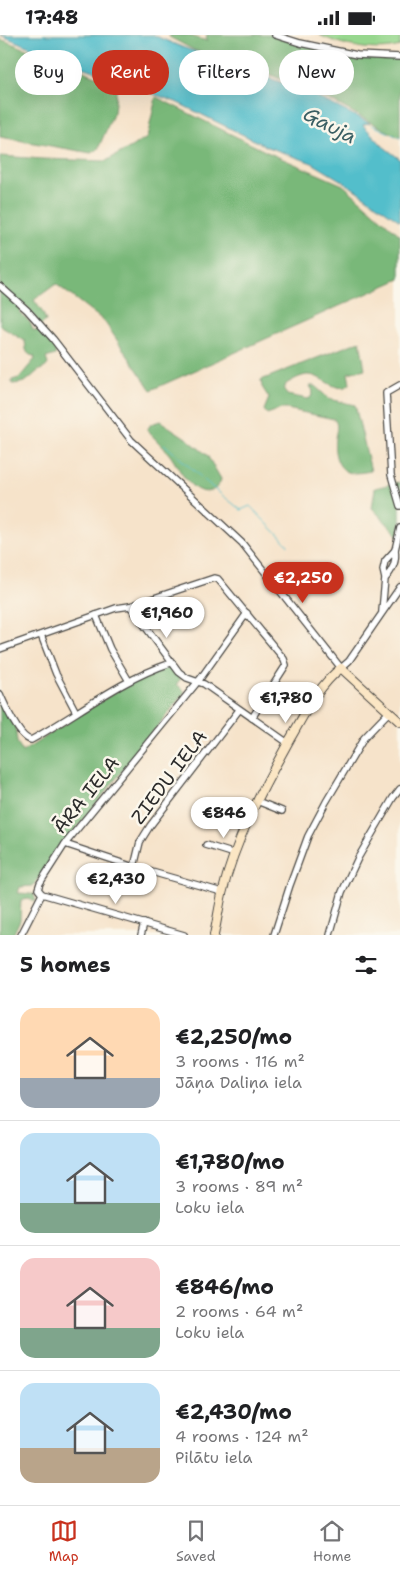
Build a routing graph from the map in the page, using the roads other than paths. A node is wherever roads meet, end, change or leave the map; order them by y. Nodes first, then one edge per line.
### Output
1 (275, 35) edge
2 (400, 57) edge
3 (0, 286) edge
4 (400, 385) edge
5 (400, 506) edge
6 (400, 528) edge
7 (400, 587) edge
8 (130, 606) junction
9 (382, 611) junction
10 (247, 613) junction
11 (96, 615) junction
12 (41, 635) junction
13 (0, 649) edge
14 (171, 663) junction
15 (341, 668) junction
16 (129, 681) junction
17 (197, 682) junction
18 (0, 695) edge
19 (239, 710) junction
20 (76, 712) junction
21 (390, 712) junction
22 (252, 718) junction
23 (400, 722) edge
24 (288, 743) junction
25 (400, 789) edge
26 (257, 801) junction
27 (282, 811) dead end
28 (65, 844) junction
29 (206, 845) dead end
30 (235, 854) junction
31 (134, 867) junction
32 (222, 892) junction
33 (42, 894) junction
34 (144, 923) junction
35 (21, 935) edge
36 (141, 935) edge
37 (184, 935) edge
38 (214, 935) edge
39 (274, 935) edge
40 (330, 935) edge

1 - 2 street
3 - 15 street
4 - 5 street
6 - 9 street
7 - 9 street
8 - 10 street
8 - 11 street
8 - 14 street
9 - 15 street
10 - 17 street, ĀRA IELA
10 - 22 street
11 - 12 street
11 - 16 street
12 - 13 street
12 - 20 street
14 - 16 street
14 - 17 street
15 - 21 street
15 - 24 street
16 - 20 street
17 - 19 street
17 - 28 street, ĀRA IELA
18 - 20 street
19 - 22 street
19 - 31 street, ZIEDU IELA
21 - 23 street
21 - 39 street
22 - 24 street
24 - 26 street
25 - 40 street
26 - 27 street
26 - 30 street
28 - 31 street
28 - 33 street, ĀRA IELA
29 - 30 street
30 - 32 street
31 - 32 street
32 - 38 street
33 - 34 street
33 - 35 street, ĀRA IELA
34 - 36 street
34 - 37 street

